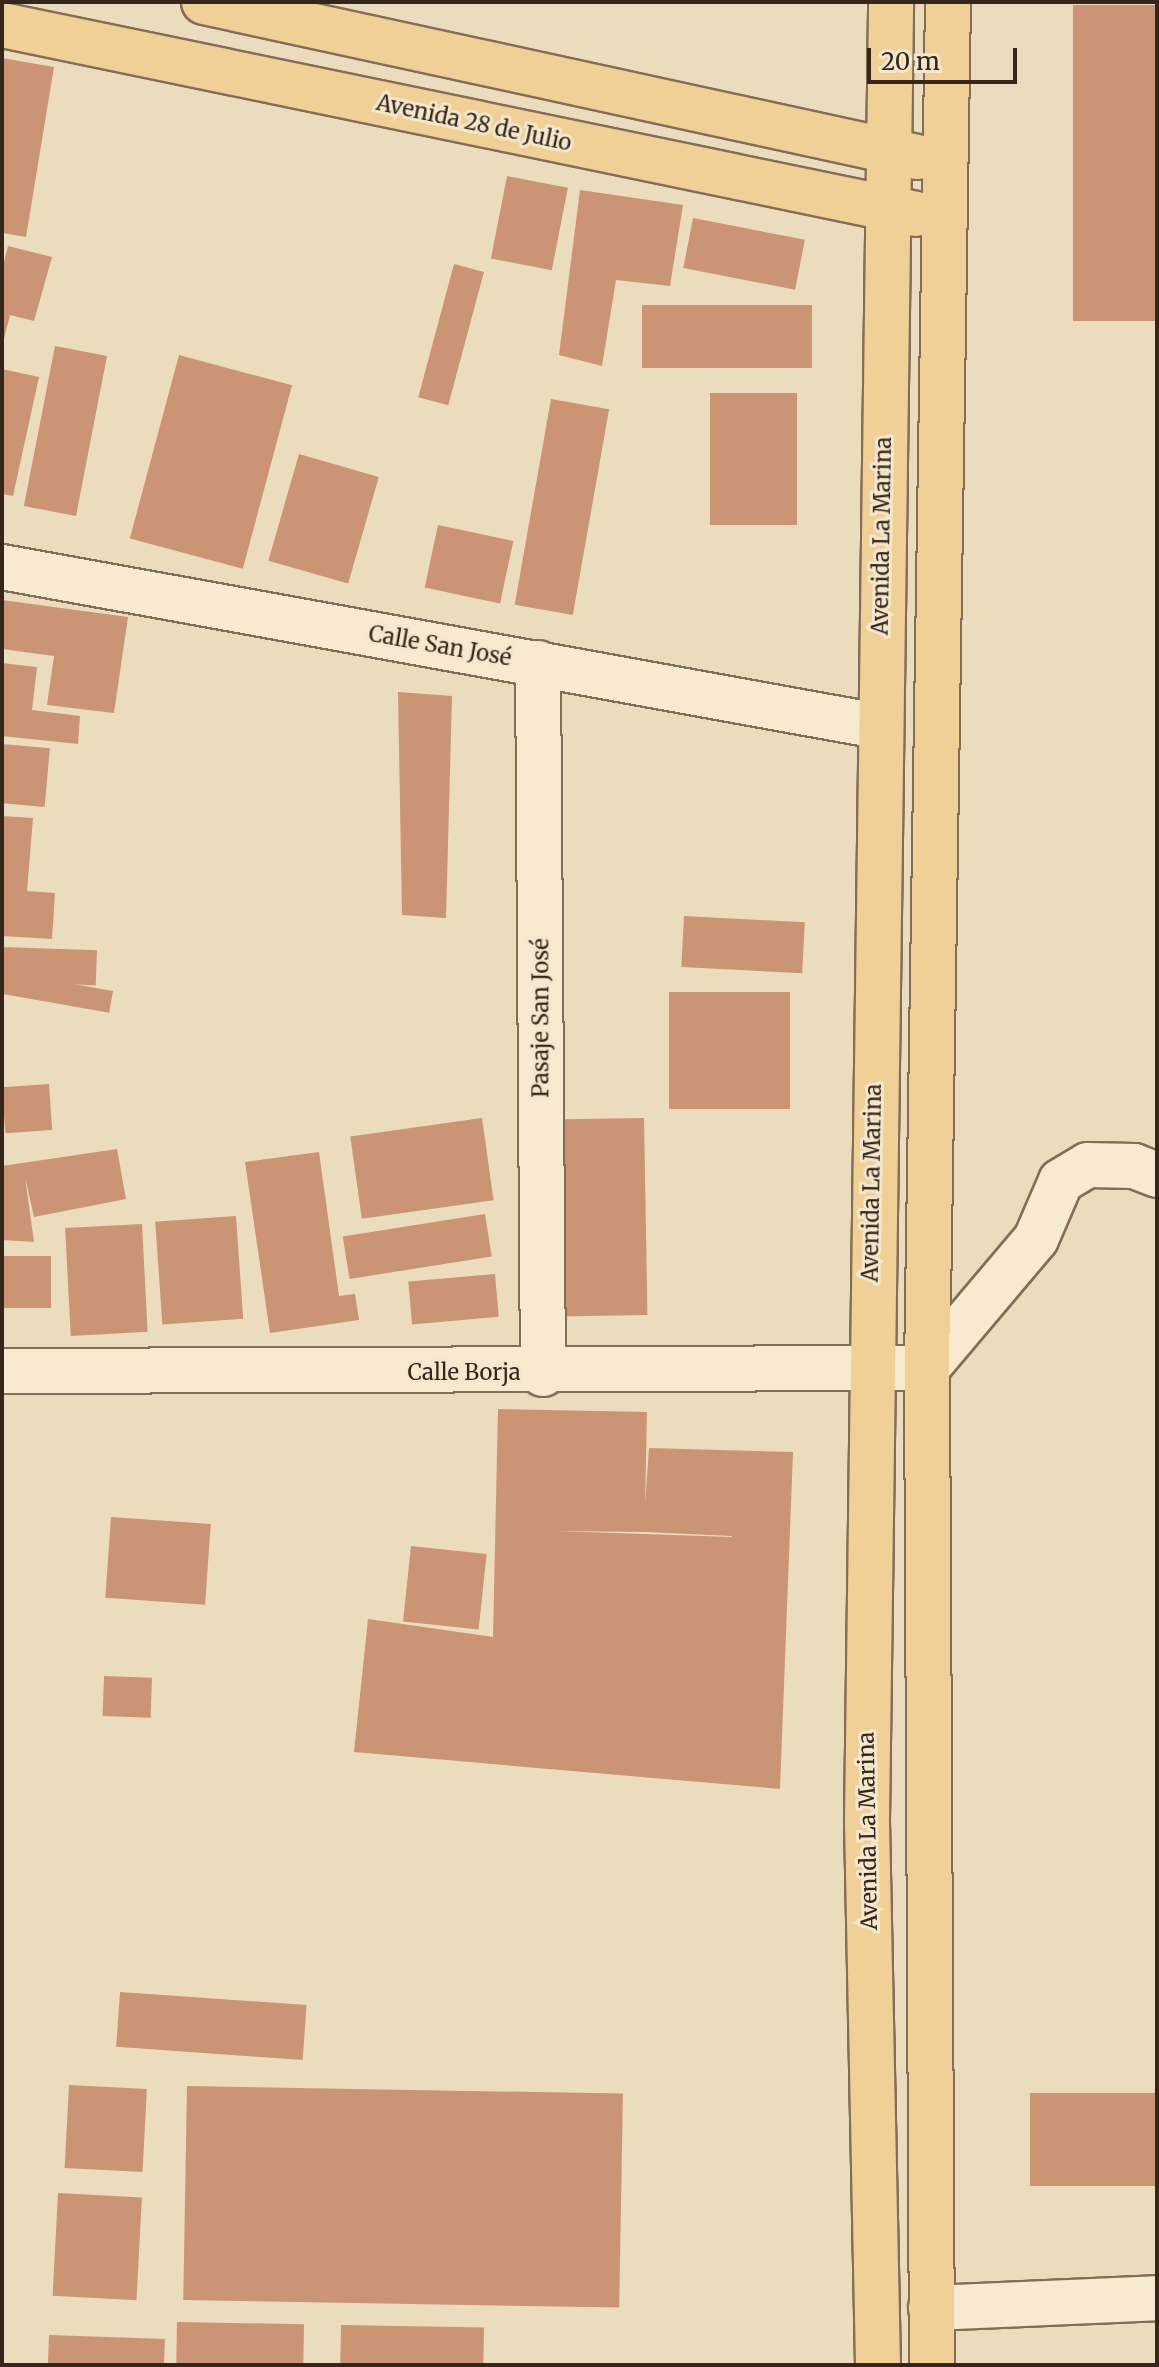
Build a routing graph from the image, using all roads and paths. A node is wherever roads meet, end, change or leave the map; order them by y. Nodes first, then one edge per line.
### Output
1 (204, 2) edge
2 (891, 2) edge
3 (948, 2) edge
4 (2, 25) edge
5 (889, 151) junction
6 (947, 163) junction
7 (889, 209) junction
8 (946, 220) junction
9 (2, 567) edge
10 (538, 663) junction
11 (878, 726) junction
12 (1157, 1175) edge
13 (927, 1368) junction
14 (869, 1369) junction
15 (2, 1371) edge
16 (543, 1374) junction
17 (1157, 2298) edge
18 (931, 2308) junction
19 (878, 2365) edge
20 (932, 2365) edge

1 - 5 main road
2 - 5 main road, Avenida La Marina
3 - 6 main road
4 - 7 main road, Avenida 28 de Julio
5 - 6 main road
5 - 7 main road, Avenida La Marina
6 - 8 main road
7 - 8 main road, Avenida 28 de Julio
7 - 11 main road, Avenida La Marina
8 - 13 main road
9 - 10 street, Calle San José
10 - 11 street, Calle San José
10 - 16 street, Pasaje San José
11 - 14 main road, Avenida La Marina
12 - 13 street
13 - 14 street, Calle Borja
13 - 18 main road
14 - 16 street, Calle Borja
14 - 19 main road, Avenida La Marina
15 - 16 street, Calle Borja
17 - 18 street
18 - 20 main road

